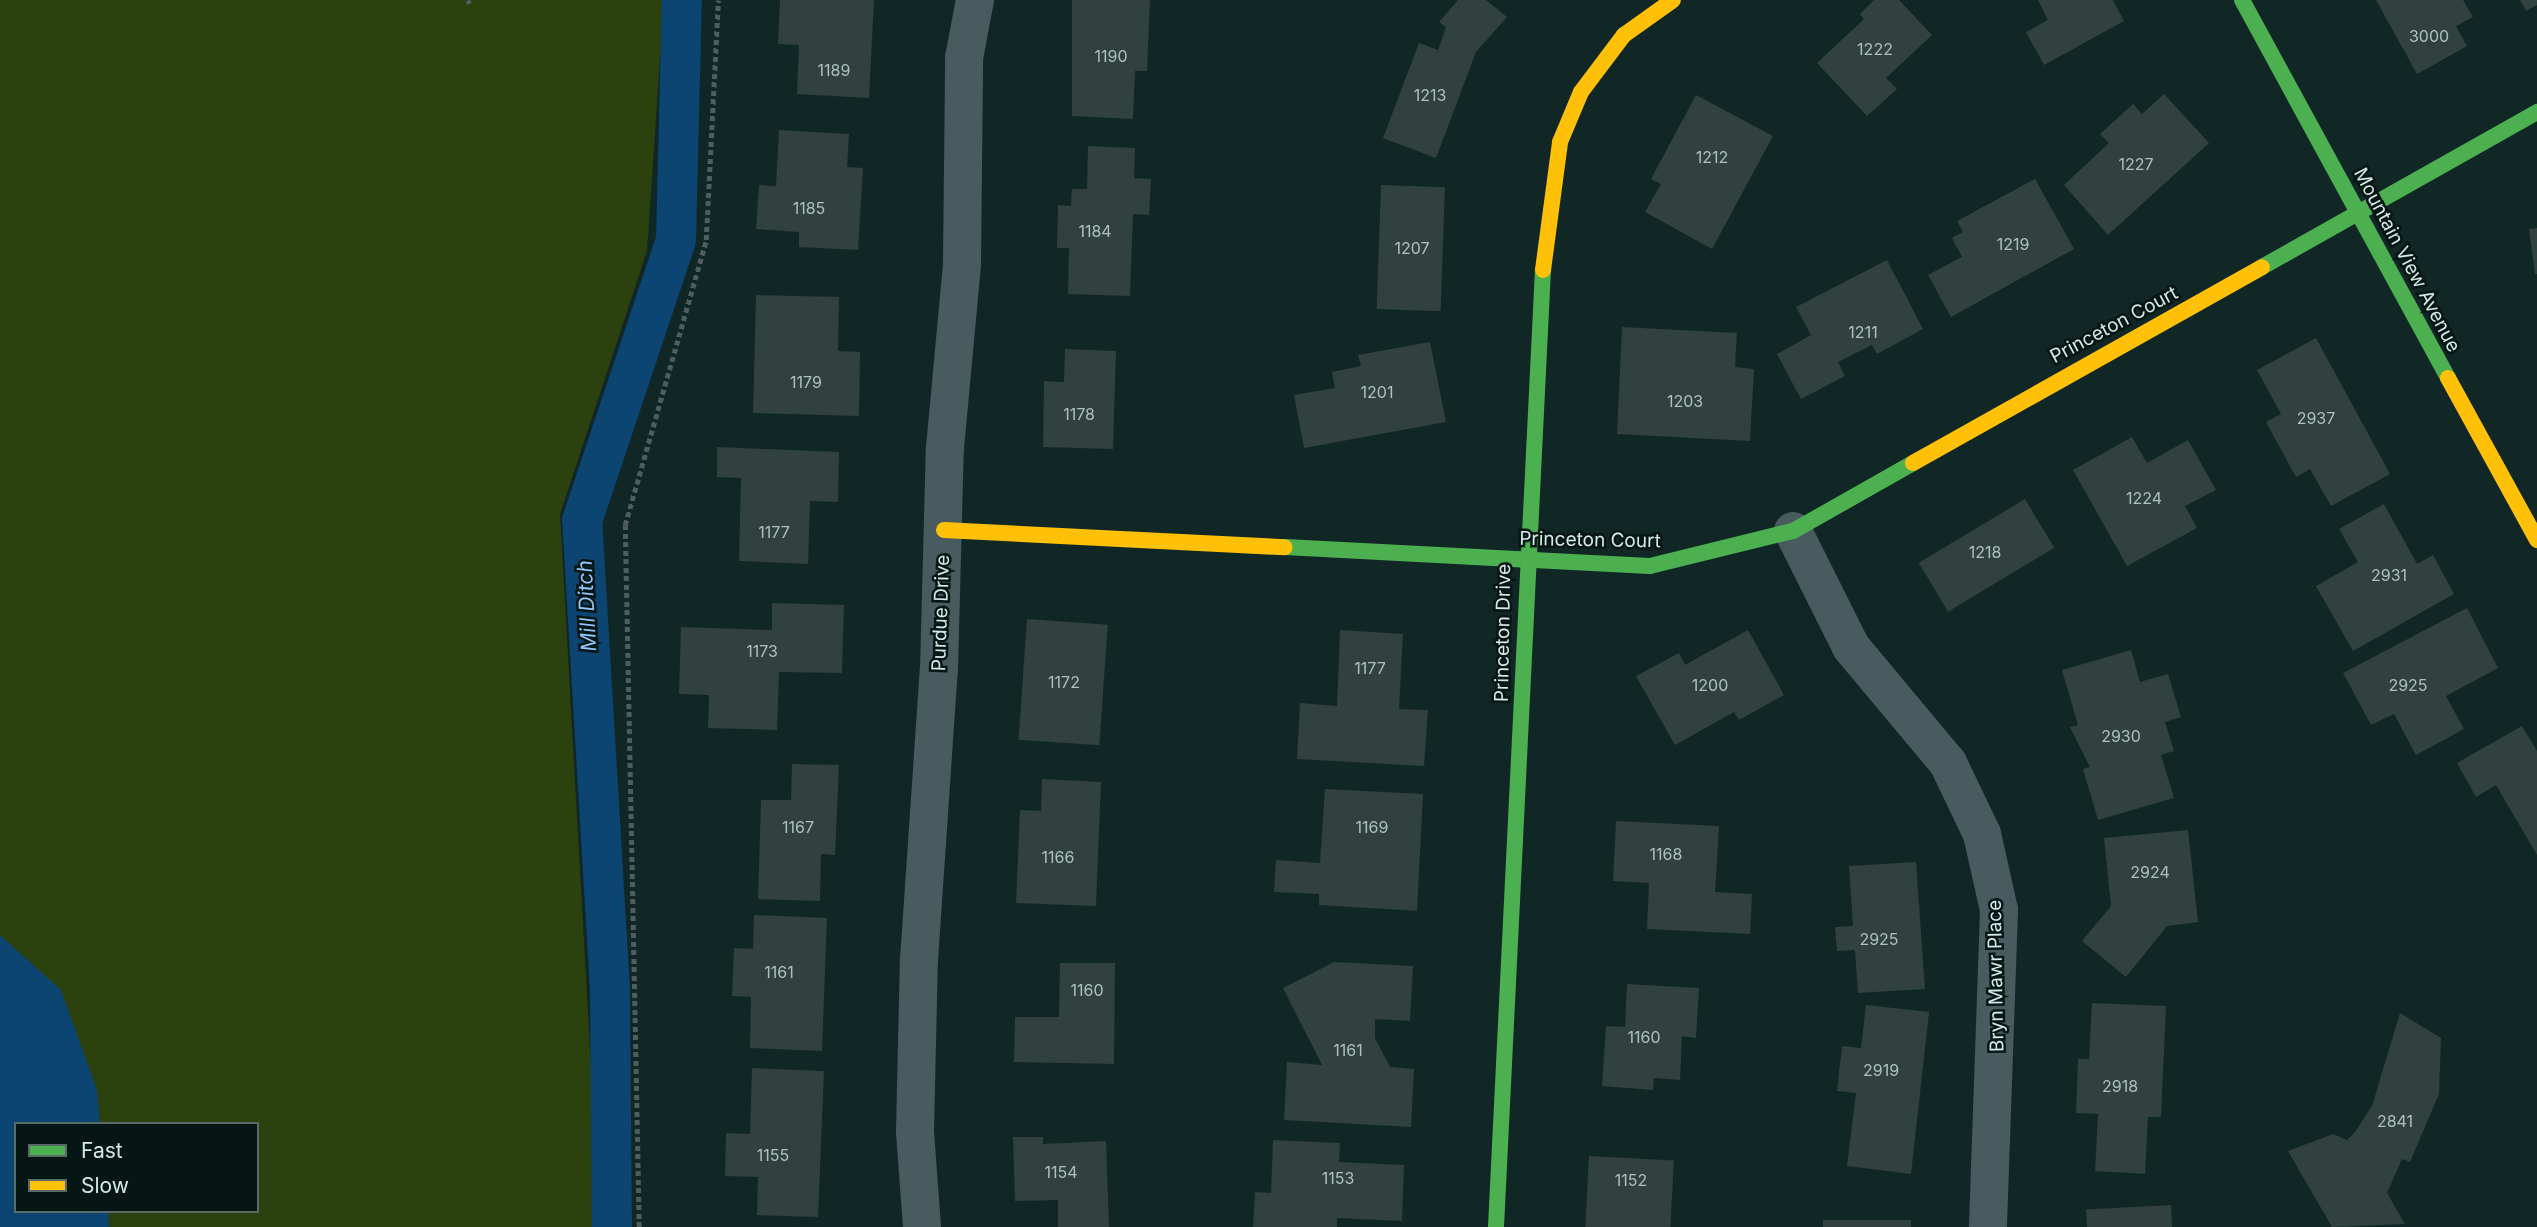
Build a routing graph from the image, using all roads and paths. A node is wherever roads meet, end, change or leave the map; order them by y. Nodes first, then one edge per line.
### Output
1 (718, 0) edge
2 (975, 0) edge
3 (1673, 0) edge
4 (2242, 0) edge
5 (2537, 112) edge
6 (2357, 211) junction
7 (944, 530) junction
8 (1793, 531) junction
9 (2537, 540) edge
10 (1525, 561) junction
11 (639, 1227) edge
12 (922, 1227) edge
13 (1496, 1227) edge
14 (1989, 1227) edge

1 - 11 path
2 - 7 street, Purdue Drive
3 - 10 street, Princeton Drive
4 - 6 street, Mountain View Avenue
5 - 6 street, Princeton Court
6 - 8 street, Princeton Court
6 - 9 street, Mountain View Avenue
7 - 10 street, Princeton Court
7 - 12 street, Purdue Drive
8 - 10 street, Princeton Court
8 - 14 street, Bryn Mawr Place
10 - 13 street, Princeton Drive

